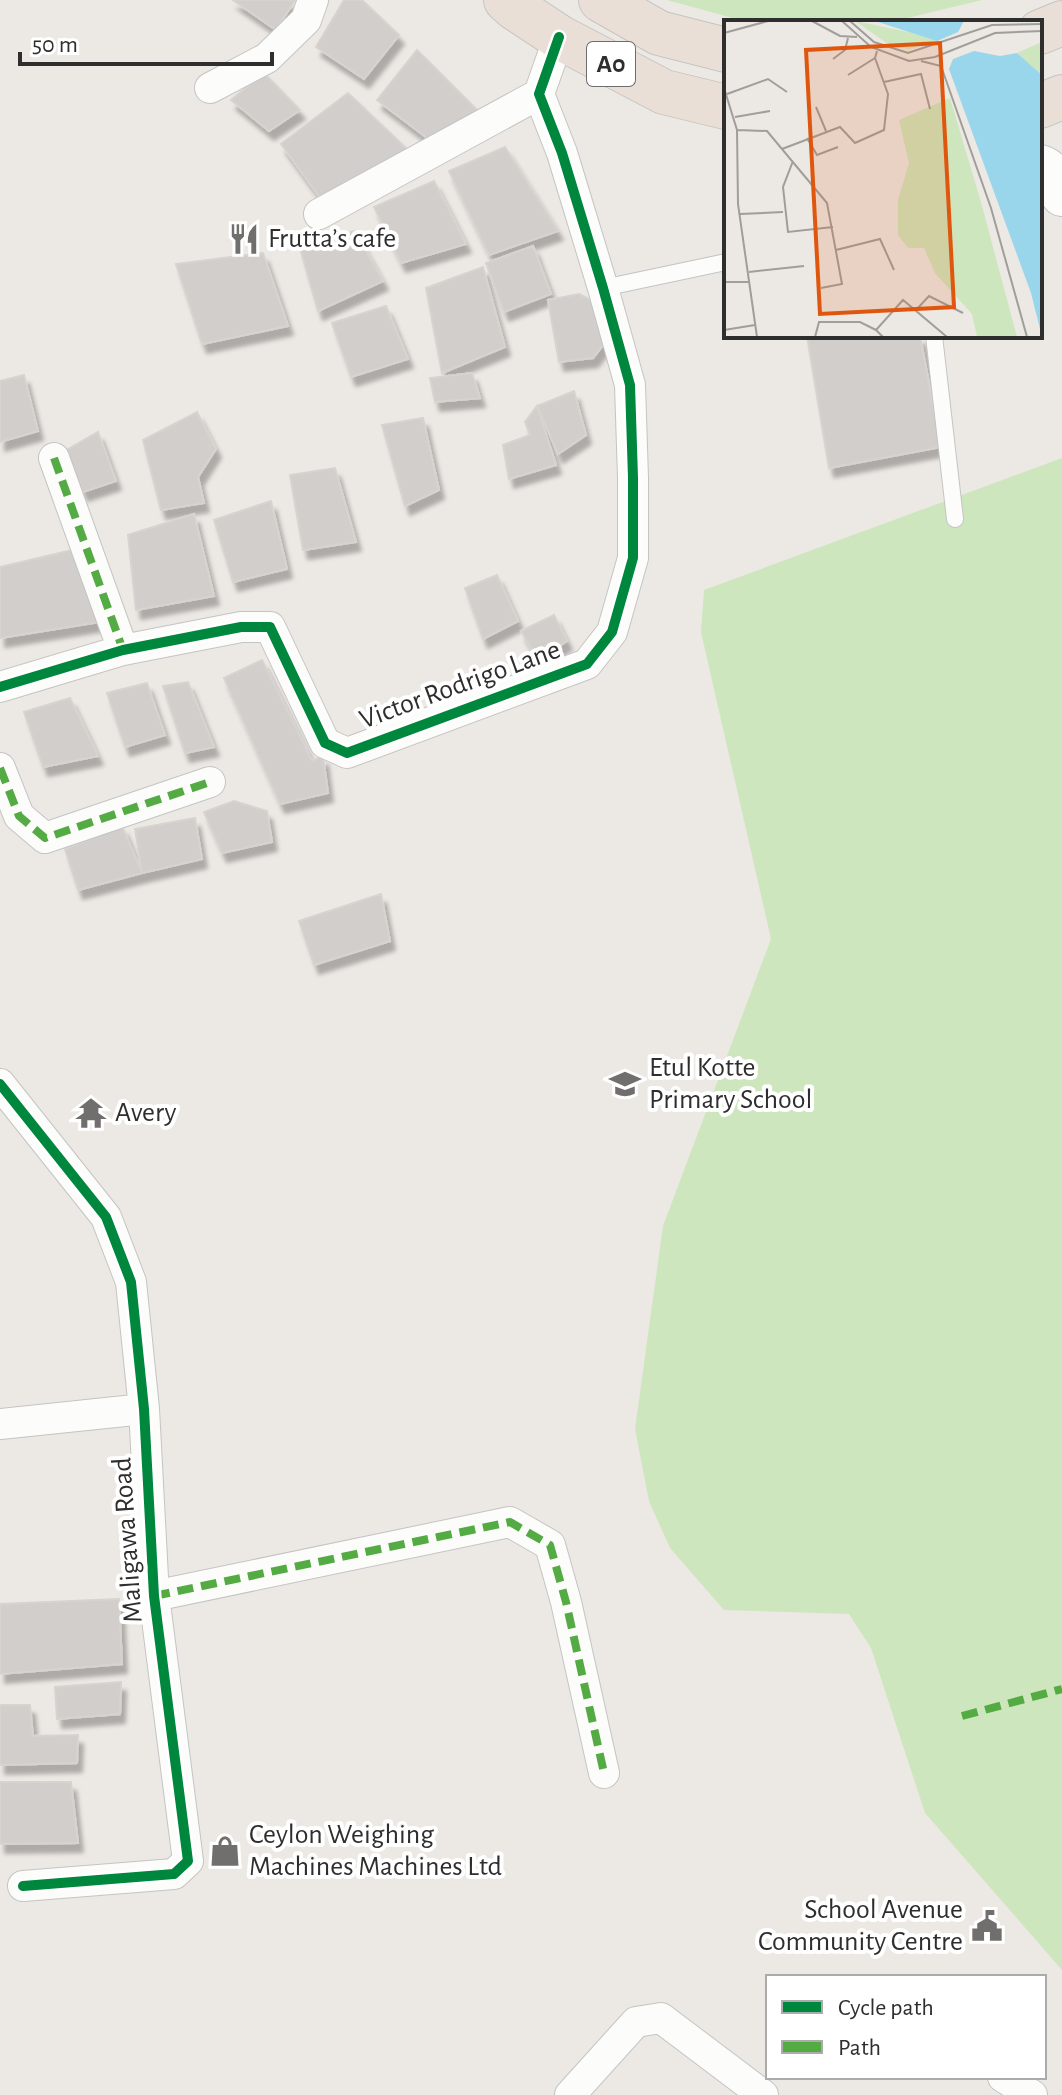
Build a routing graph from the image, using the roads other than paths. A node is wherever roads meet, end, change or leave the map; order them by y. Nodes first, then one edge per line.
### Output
1 (313, 0) edge
2 (506, 0) edge
3 (601, 0) edge
4 (1062, 23) edge
5 (1042, 31) edge
6 (559, 37) junction
7 (724, 49) edge
8 (210, 88) dead end
9 (539, 94) junction
10 (1062, 97) edge
11 (1042, 105) edge
12 (724, 107) edge
13 (1042, 167) edge
14 (1062, 195) edge
15 (319, 214) dead end
16 (724, 262) edge
17 (603, 288) junction
18 (934, 338) edge
19 (54, 458) dead end
20 (955, 519) dead end
21 (123, 650) junction
22 (0, 687) edge
23 (0, 768) edge
24 (210, 782) dead end
25 (0, 1084) edge
26 (144, 1409) junction
27 (0, 1424) edge
28 (154, 1596) junction
29 (604, 1773) dead end
30 (23, 1886) dead end
31 (779, 2079) edge
32 (1006, 2079) edge
33 (570, 2095) edge
34 (764, 2095) edge
35 (1032, 2095) edge

1 - 8 street
2 - 6 highway, A0
3 - 7 highway, A0
4 - 5 highway
6 - 9 street
6 - 12 highway, A0
9 - 15 street
9 - 17 street
10 - 11 highway
13 - 14 street
16 - 17 lane
17 - 21 street, Victor Rodrigo Lane
18 - 20 lane
19 - 21 street
21 - 22 street, Victor Rodrigo Lane
23 - 24 street
25 - 26 street, Maligawa Road
26 - 27 street
26 - 28 street, Maligawa Road
28 - 29 street
28 - 30 street, Maligawa Road
31 - 34 street
32 - 35 street
33 - 34 street

